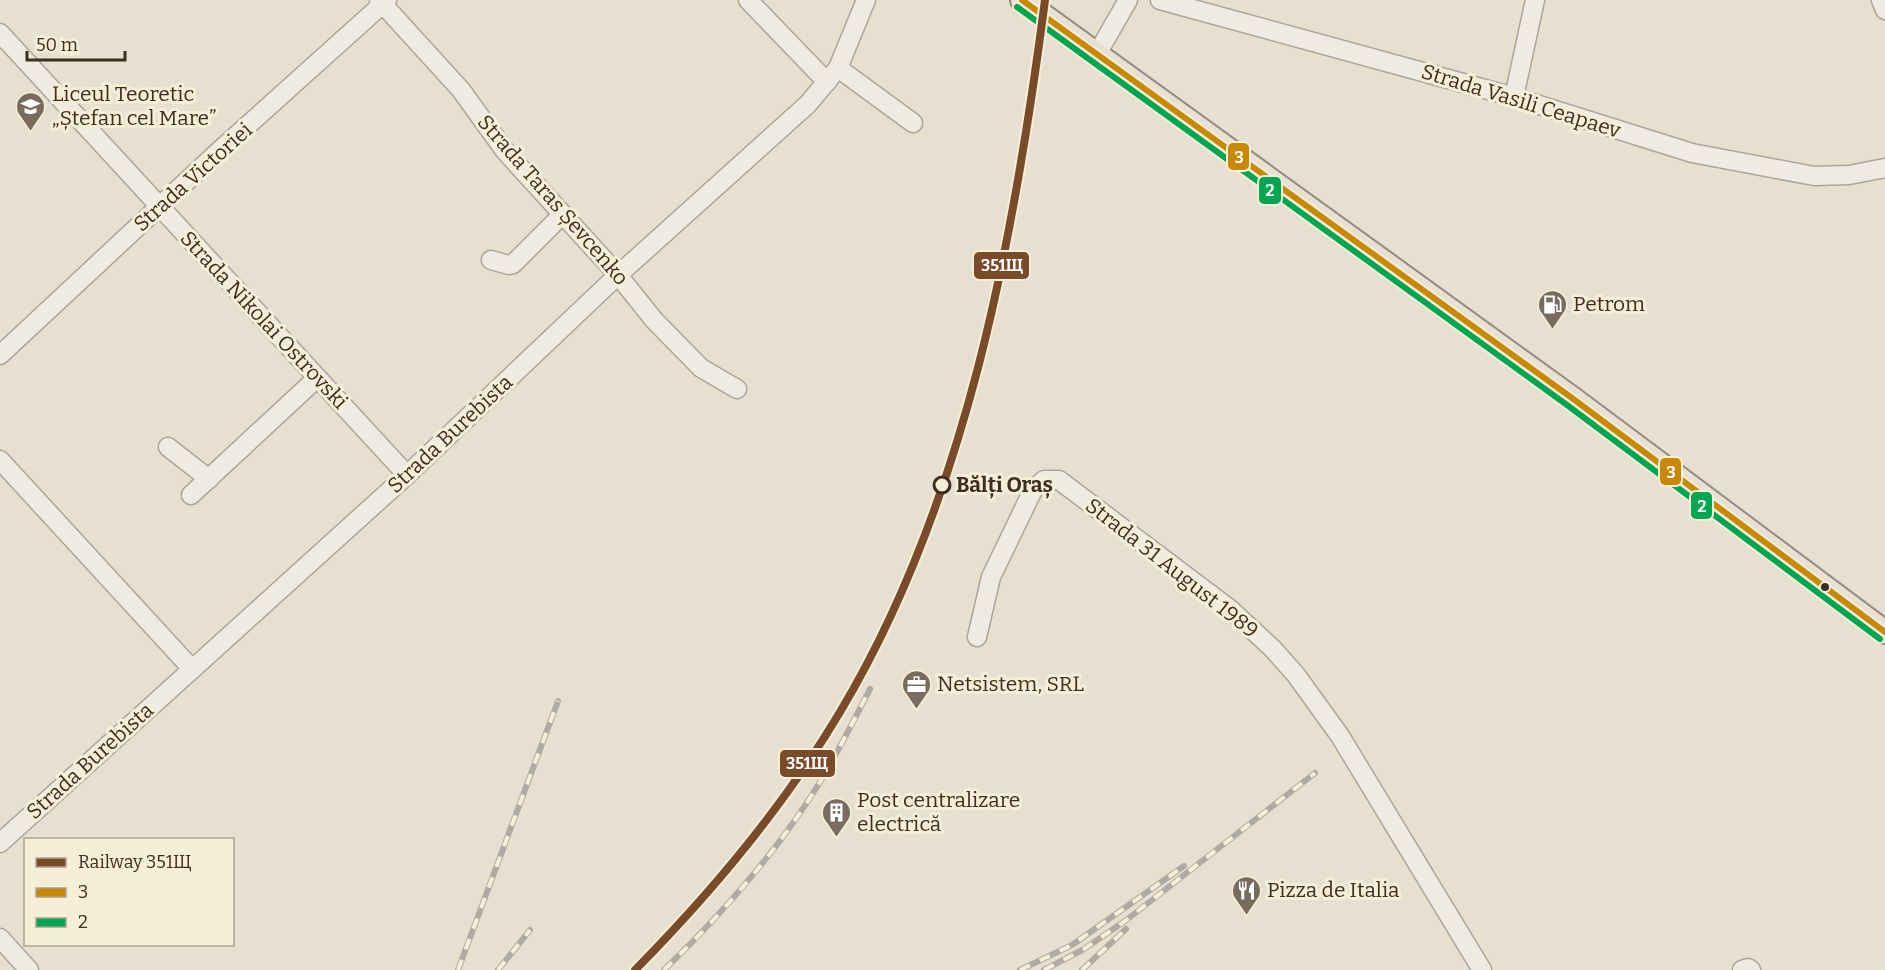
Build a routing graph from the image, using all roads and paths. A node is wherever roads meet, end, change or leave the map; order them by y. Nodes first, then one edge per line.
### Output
1 (748, 0) edge
2 (866, 0) edge
3 (1022, 0) edge
4 (1128, 0) edge
5 (1160, 0) edge
6 (1535, 0) edge
7 (1881, 0) edge
8 (383, 1) edge
9 (1885, 10) edge
10 (0, 33) edge
11 (1089, 48) junction
12 (832, 75) junction
13 (1514, 97) junction
14 (913, 123) dead end
15 (1885, 168) edge
16 (159, 206) junction
17 (563, 214) junction
18 (491, 260) dead end
19 (618, 275) junction
20 (0, 356) edge
21 (317, 378) junction
22 (737, 389) dead end
23 (168, 447) dead end
24 (0, 460) edge
25 (407, 475) junction
26 (209, 479) junction
27 (191, 495) dead end
28 (1885, 632) edge
29 (976, 637) dead end
30 (192, 669) junction
31 (0, 843) edge
32 (0, 938) edge
33 (29, 970) edge
34 (1482, 970) edge
35 (1742, 970) edge
36 (1751, 970) edge

1 - 12 street
2 - 12 street, Strada Burebista
3 - 11 main road
4 - 11 street
5 - 13 street, Strada Vasili Ceapaev
6 - 13 street
7 - 9 street
8 - 16 street, Strada Victoriei
8 - 17 street, Strada Taras Șevcenko
10 - 16 street, Strada Nikolai Ostrovski
11 - 28 main road
12 - 14 street
12 - 19 street, Strada Burebista
13 - 15 street, Strada Vasili Ceapaev
16 - 20 street, Strada Victoriei
16 - 21 street, Strada Nikolai Ostrovski
17 - 18 street
17 - 19 street, Strada Taras Șevcenko
19 - 22 street, Strada Taras Șevcenko
19 - 25 street, Strada Burebista
21 - 25 street, Strada Nikolai Ostrovski
21 - 26 street
23 - 26 street
24 - 30 street
25 - 30 street, Strada Burebista
26 - 27 street
29 - 34 street, Strada 31 August 1989
30 - 31 street, Strada Burebista
32 - 33 street
35 - 36 street

